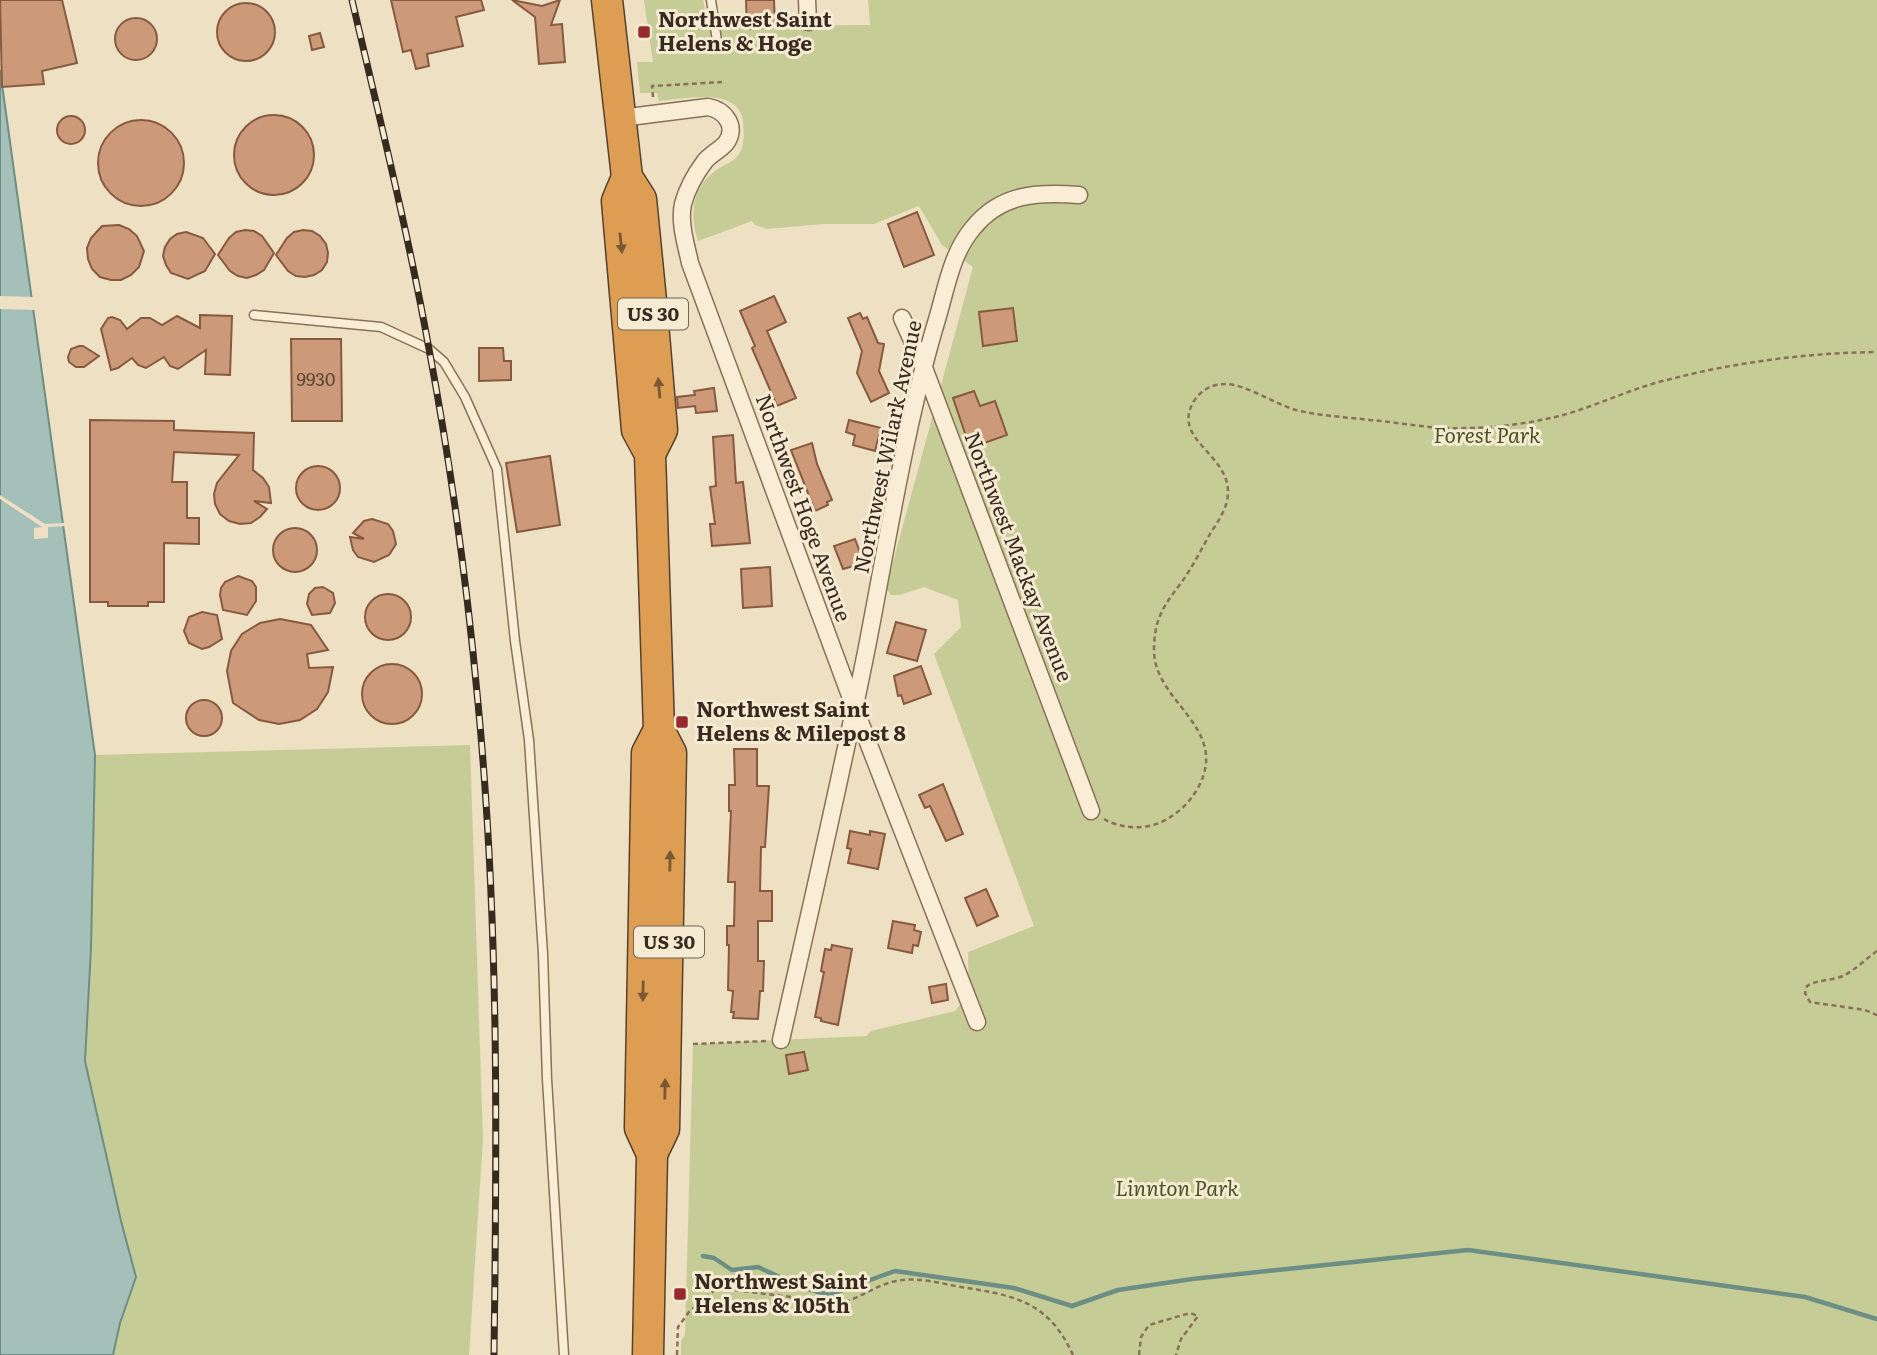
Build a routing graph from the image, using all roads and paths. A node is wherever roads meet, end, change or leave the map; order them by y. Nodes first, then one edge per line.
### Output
1 (607, 0) edge
2 (711, 0) edge
3 (807, 0) edge
4 (808, 22) dead end
5 (716, 41) dead end
6 (722, 82) dead end
7 (654, 114) junction
8 (621, 118) junction
9 (1079, 195) dead end
10 (254, 315) dead end
11 (902, 318) dead end
12 (1877, 352) edge
13 (923, 366) junction
14 (855, 709) junction
15 (1091, 811) joint
16 (1877, 950) edge
17 (1877, 1015) edge
18 (977, 1022) dead end
19 (781, 1040) joint
20 (693, 1044) dead end
21 (564, 1355) edge
22 (648, 1355) edge
23 (677, 1355) edge
24 (1073, 1355) edge
25 (1139, 1355) edge
26 (1176, 1355) edge

1 - 8 highway, US 30
2 - 5 lane
3 - 4 street
6 - 7 path
7 - 8 street, Northwest Hoge Avenue
7 - 14 street, Northwest Hoge Avenue
8 - 22 highway, US 30
9 - 13 street, Northwest Wilark Avenue
10 - 21 lane
11 - 13 street, Northwest Mackay Avenue
12 - 15 path
13 - 14 street, Northwest Wilark Avenue
13 - 15 street, Northwest Mackay Avenue
14 - 18 street, Northwest Hoge Avenue
14 - 19 street, Northwest Wilark Avenue
16 - 17 path
19 - 20 path
23 - 24 path
25 - 26 path

